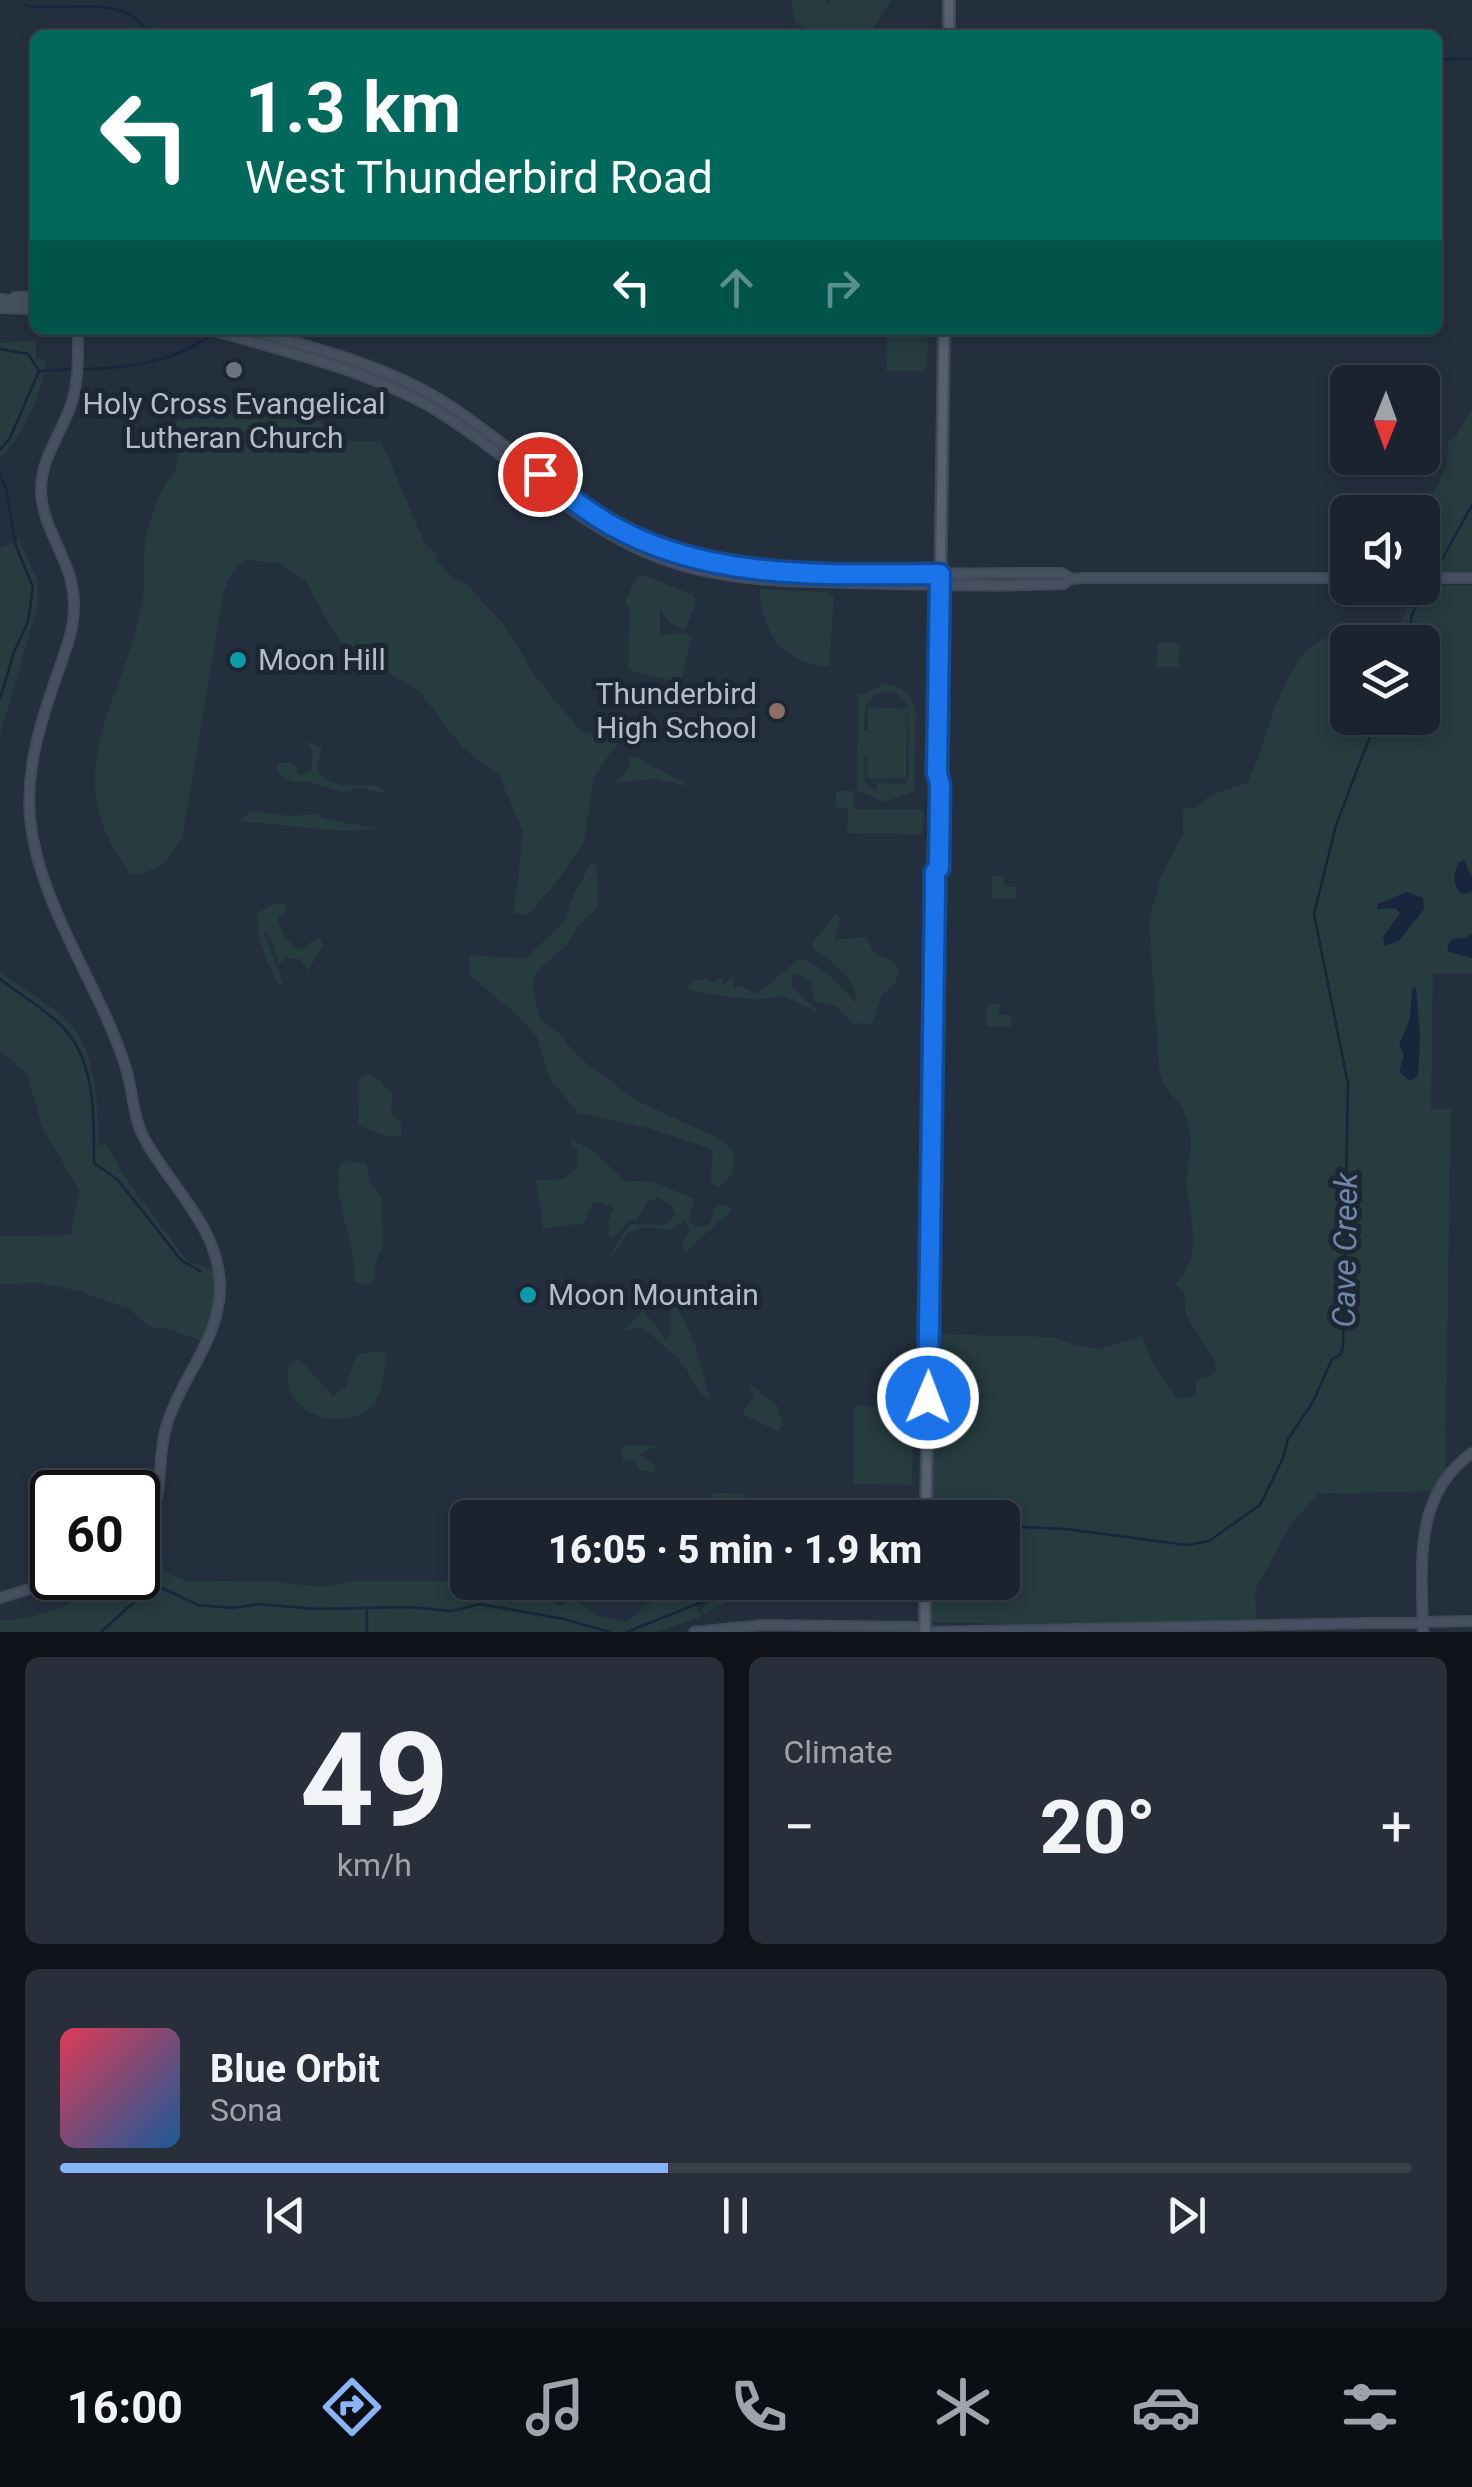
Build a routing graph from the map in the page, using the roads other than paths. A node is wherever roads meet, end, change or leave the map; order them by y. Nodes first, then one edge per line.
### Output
1 (949, 0) edge
2 (949, 30) edge
3 (0, 298) edge
4 (30, 302) edge
5 (30, 304) edge
6 (0, 308) edge
7 (78, 335) edge
8 (252, 335) edge
9 (254, 335) edge
10 (944, 335) edge
11 (456, 405) junction
12 (448, 418) junction
13 (856, 572) junction
14 (1330, 578) edge
15 (1440, 578) edge
16 (1472, 578) edge
17 (940, 580) junction
18 (856, 583) junction
19 (1472, 1453) edge
20 (160, 1477) edge
21 (926, 1500) edge
22 (30, 1589) edge
23 (0, 1598) edge
24 (926, 1600) edge
25 (1422, 1621) junction
26 (1472, 1621) edge
27 (694, 1632) edge
28 (925, 1632) edge
29 (1422, 1632) edge

1 - 2 main road
3 - 4 main road
5 - 6 main road
7 - 20 main road
8 - 12 main road
9 - 11 main road
10 - 17 main road
11 - 12 main road
11 - 13 main road
12 - 18 main road
13 - 17 main road
13 - 18 main road
14 - 17 main road
15 - 16 main road
17 - 18 main road
17 - 21 main road
19 - 25 main road
22 - 23 main road
24 - 28 main road
25 - 26 main road
25 - 28 main road
25 - 29 main road
27 - 28 main road

